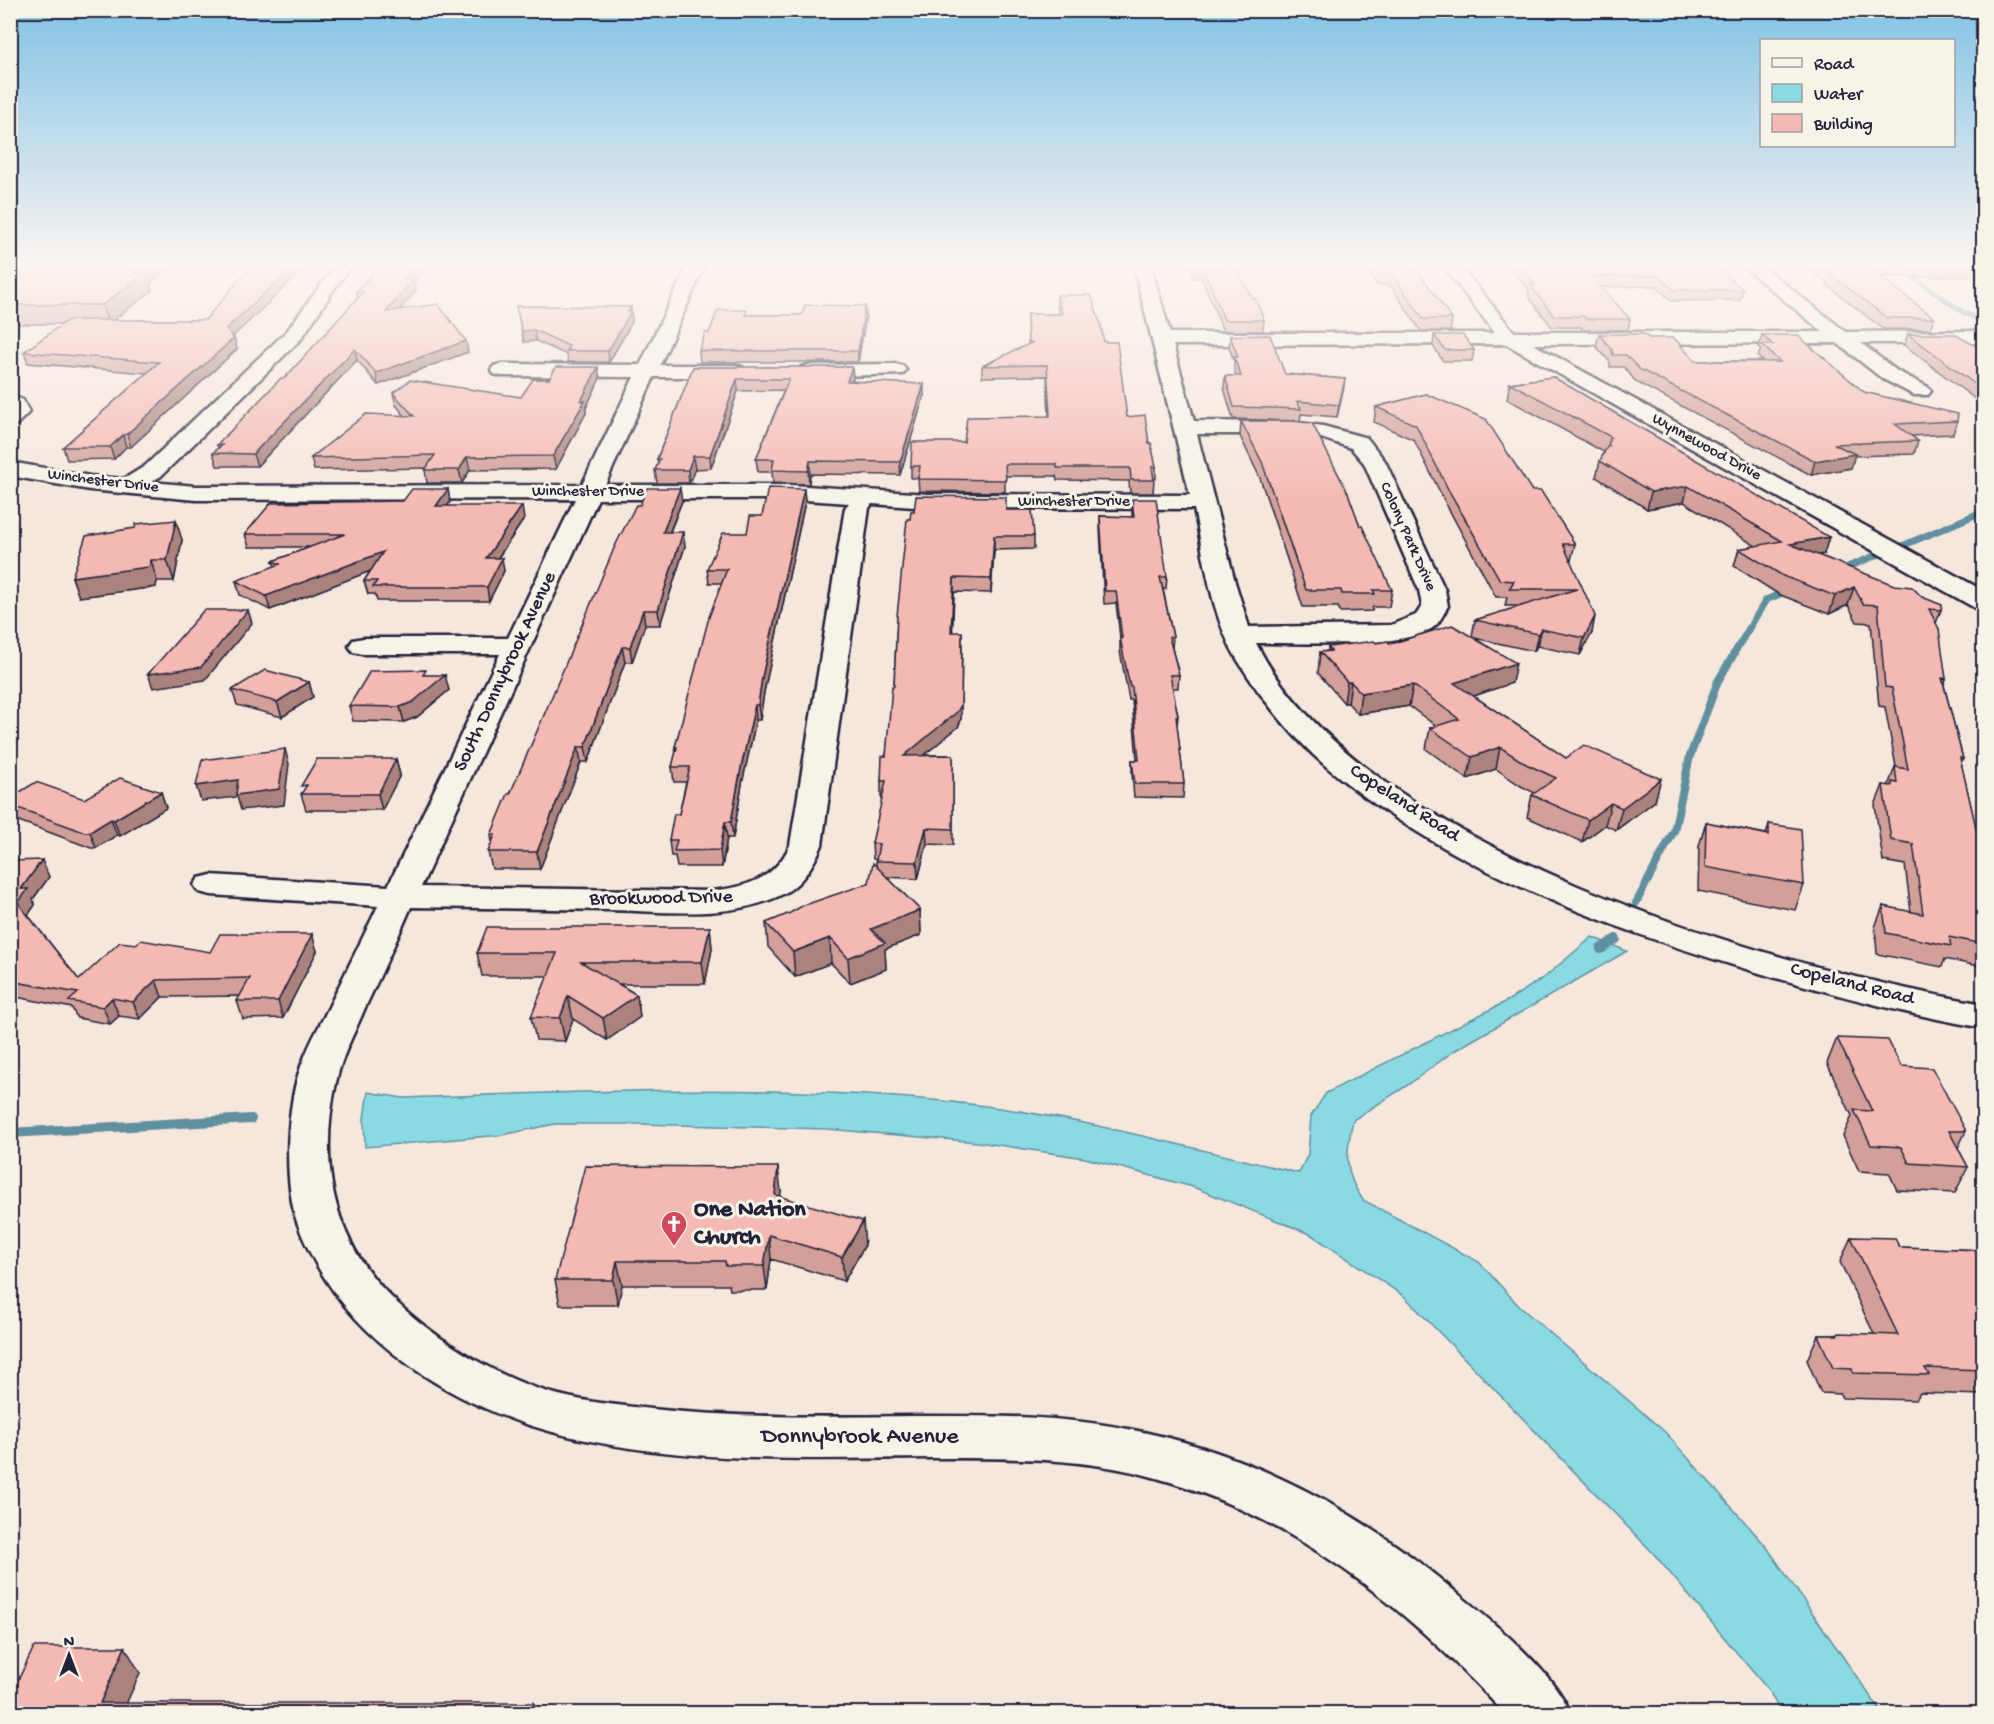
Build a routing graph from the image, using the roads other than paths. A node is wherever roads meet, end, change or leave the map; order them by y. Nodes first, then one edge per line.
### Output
1 (281, 347) edge
2 (657, 347) edge
3 (1164, 347) edge
4 (1526, 347) edge
5 (1854, 347) edge
6 (501, 370) dead end
7 (896, 370) dead end
8 (646, 371) junction
9 (753, 371) edge
10 (789, 371) edge
11 (1921, 391) dead end
12 (10, 401) edge
13 (10, 420) edge
14 (1185, 427) junction
15 (10, 469) edge
16 (127, 487) junction
17 (590, 492) junction
18 (865, 497) junction
19 (1204, 502) junction
20 (1983, 602) edge
21 (1238, 635) junction
22 (363, 646) dead end
23 (519, 646) junction
24 (211, 885) dead end
25 (398, 897) junction
26 (1983, 1016) edge
27 (317, 1077) joint
28 (1543, 1713) edge

1 - 16 street
2 - 8 street, South Donnybrook Avenue
3 - 14 street, Copeland Road
4 - 20 street, Wynnewood Drive
5 - 11 street
6 - 8 street
7 - 10 street
8 - 9 street
8 - 17 street, South Donnybrook Avenue
12 - 13 street
14 - 19 street, Copeland Road
14 - 21 street, Colony Park Drive
15 - 16 street, Winchester Drive
16 - 17 street, Winchester Drive
17 - 18 street, Winchester Drive
17 - 23 street, South Donnybrook Avenue
18 - 19 street, Winchester Drive
18 - 25 street, Brookwood Drive
19 - 21 street, Copeland Road
21 - 26 street, Copeland Road
22 - 23 street
23 - 25 street, South Donnybrook Avenue
24 - 25 street, Brookwood Drive
25 - 27 street, South Donnybrook Avenue
27 - 28 street, Donnybrook Avenue

